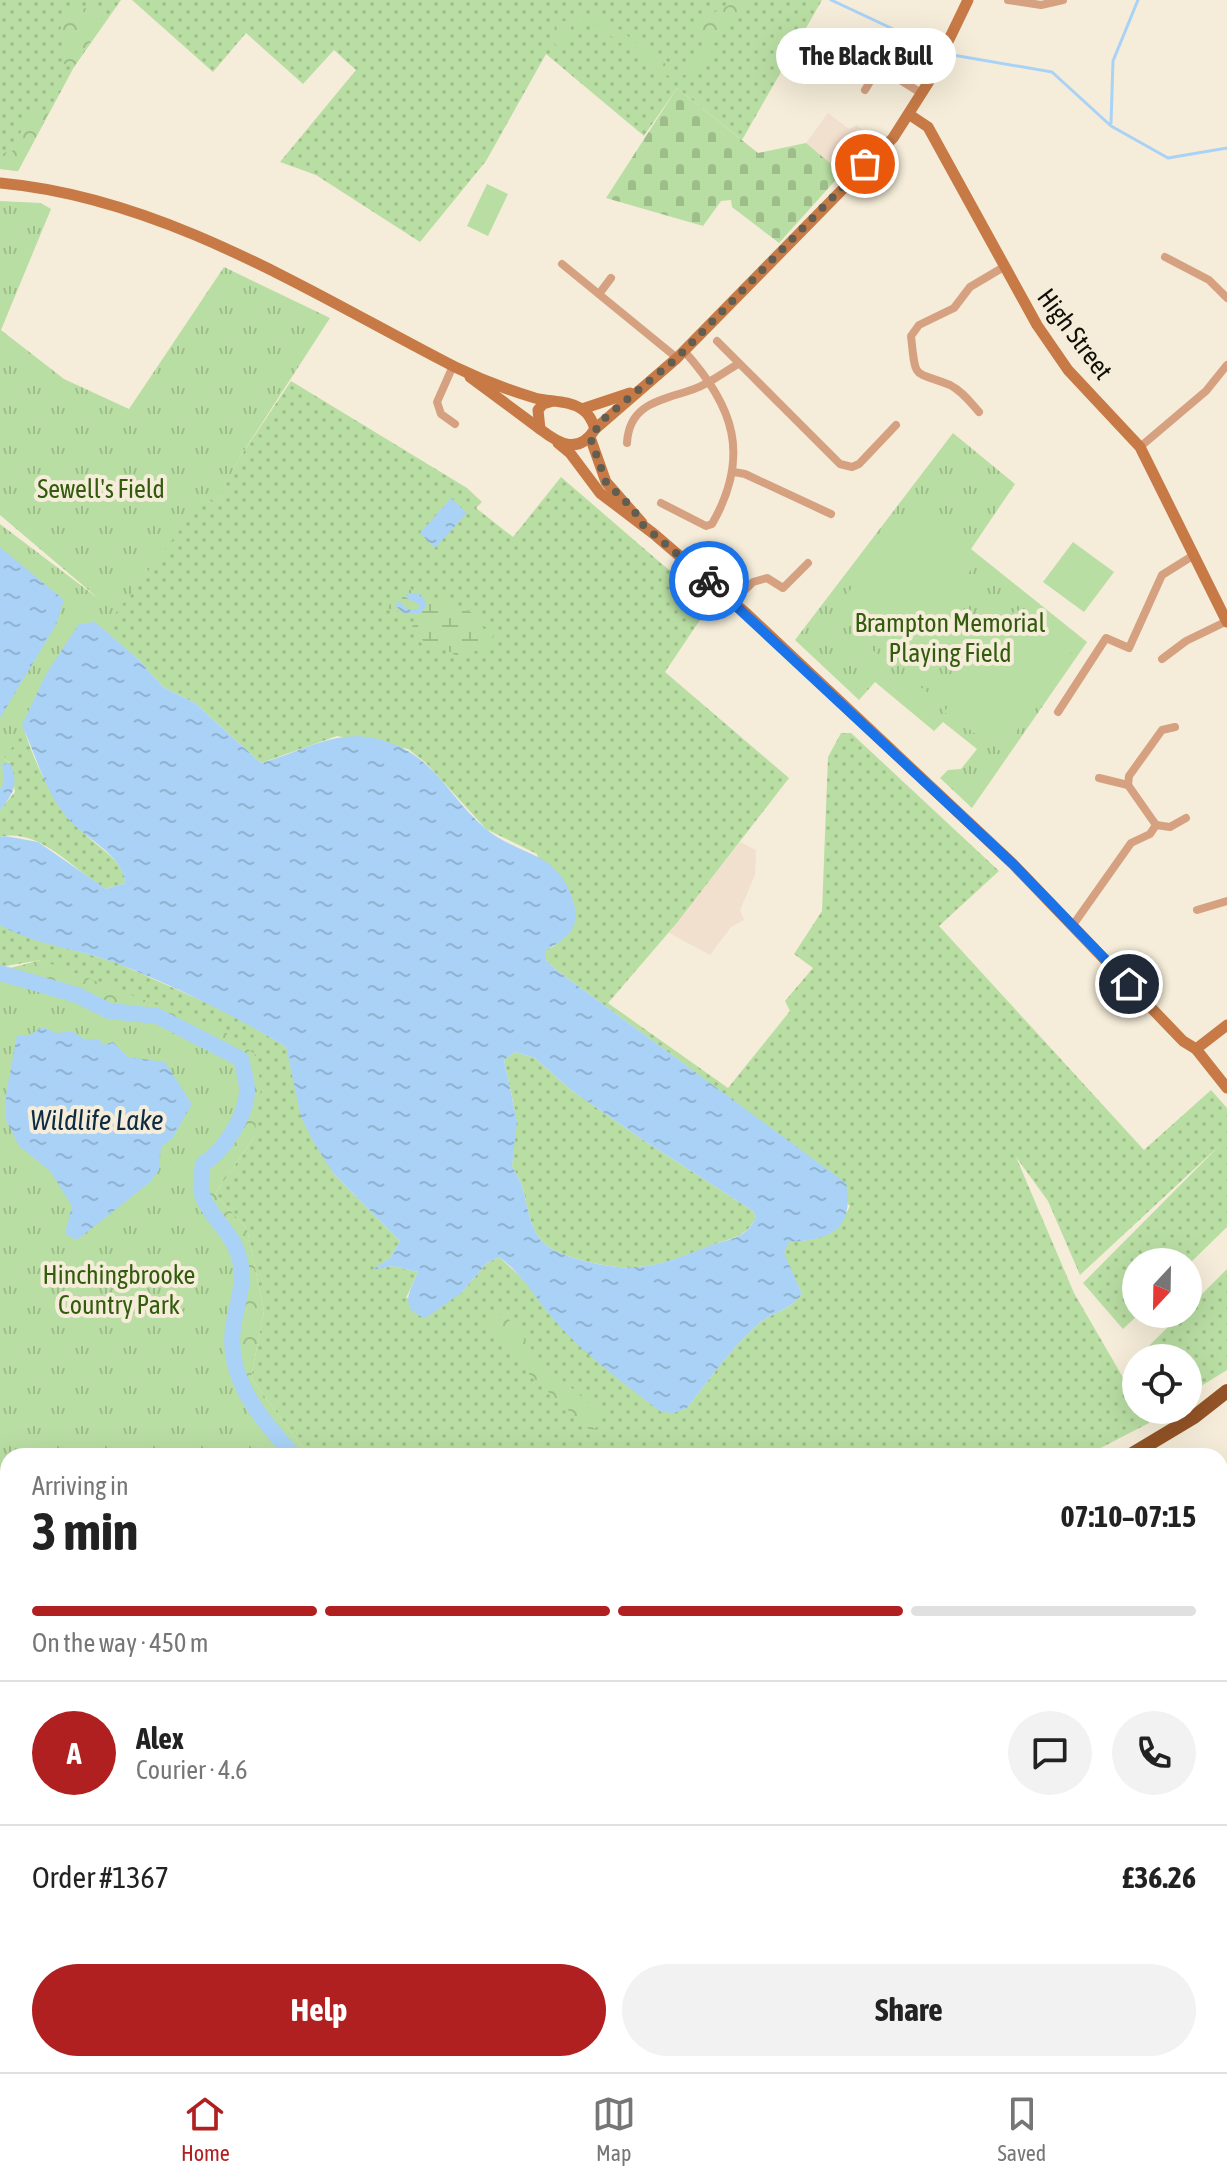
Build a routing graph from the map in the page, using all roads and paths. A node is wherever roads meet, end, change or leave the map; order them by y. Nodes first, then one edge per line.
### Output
1 (968, 0) edge
2 (1008, 0) edge
3 (1063, 0) edge
4 (865, 90) dead end
5 (921, 93) junction
6 (910, 115) junction
7 (0, 183) edge
8 (1165, 257) dead end
9 (562, 264) dead end
10 (1002, 268) junction
11 (611, 278) dead end
12 (599, 294) junction
13 (1227, 298) edge
14 (717, 341) dead end
15 (681, 354) junction
16 (738, 364) junction
17 (1227, 365) edge
18 (455, 367) junction
19 (711, 380) junction
20 (642, 388) junction
21 (553, 401) junction
22 (582, 409) junction
23 (979, 412) dead end
24 (455, 424) dead end
25 (896, 425) dead end
26 (540, 429) junction
27 (593, 433) junction
28 (558, 443) junction
29 (627, 443) dead end
30 (1140, 447) junction
31 (734, 472) junction
32 (661, 503) dead end
33 (831, 514) dead end
34 (643, 525) junction
35 (1194, 555) junction
36 (808, 563) dead end
37 (733, 602) junction
38 (1227, 621) edge
39 (1162, 659) dead end
40 (1058, 712) dead end
41 (1175, 727) dead end
42 (1099, 778) dead end
43 (1128, 785) junction
44 (1186, 818) dead end
45 (1156, 825) junction
46 (1227, 901) edge
47 (1197, 910) dead end
48 (1073, 925) junction
49 (1227, 1025) edge
50 (1196, 1049) junction
51 (1227, 1088) edge
52 (1227, 1391) edge
53 (1142, 1448) edge

1 - 5 main road
2 - 3 street
4 - 5 street
5 - 6 main road
6 - 10 main road, High Street
6 - 15 main road
7 - 18 main road
8 - 13 street
9 - 12 street
10 - 23 street
10 - 30 main road, High Street
11 - 12 street
12 - 15 street
14 - 16 street
15 - 19 street
15 - 20 main road
16 - 19 street
16 - 25 street
17 - 30 street
18 - 21 main road
18 - 24 street
18 - 26 main road
19 - 29 street
19 - 31 street
20 - 22 main road
20 - 27 main road
21 - 22 main road
21 - 26 main road
22 - 27 main road
26 - 28 main road
27 - 28 main road
27 - 34 main road
28 - 34 main road
30 - 35 main road, High Street
31 - 32 street
31 - 33 street
34 - 37 main road
35 - 38 main road, High Street
35 - 40 street
36 - 37 street
37 - 48 main road
38 - 39 street
41 - 43 street
42 - 43 street
43 - 45 street
44 - 45 street
45 - 48 street
46 - 47 street
48 - 50 main road
49 - 50 main road
50 - 51 main road
52 - 53 highway

